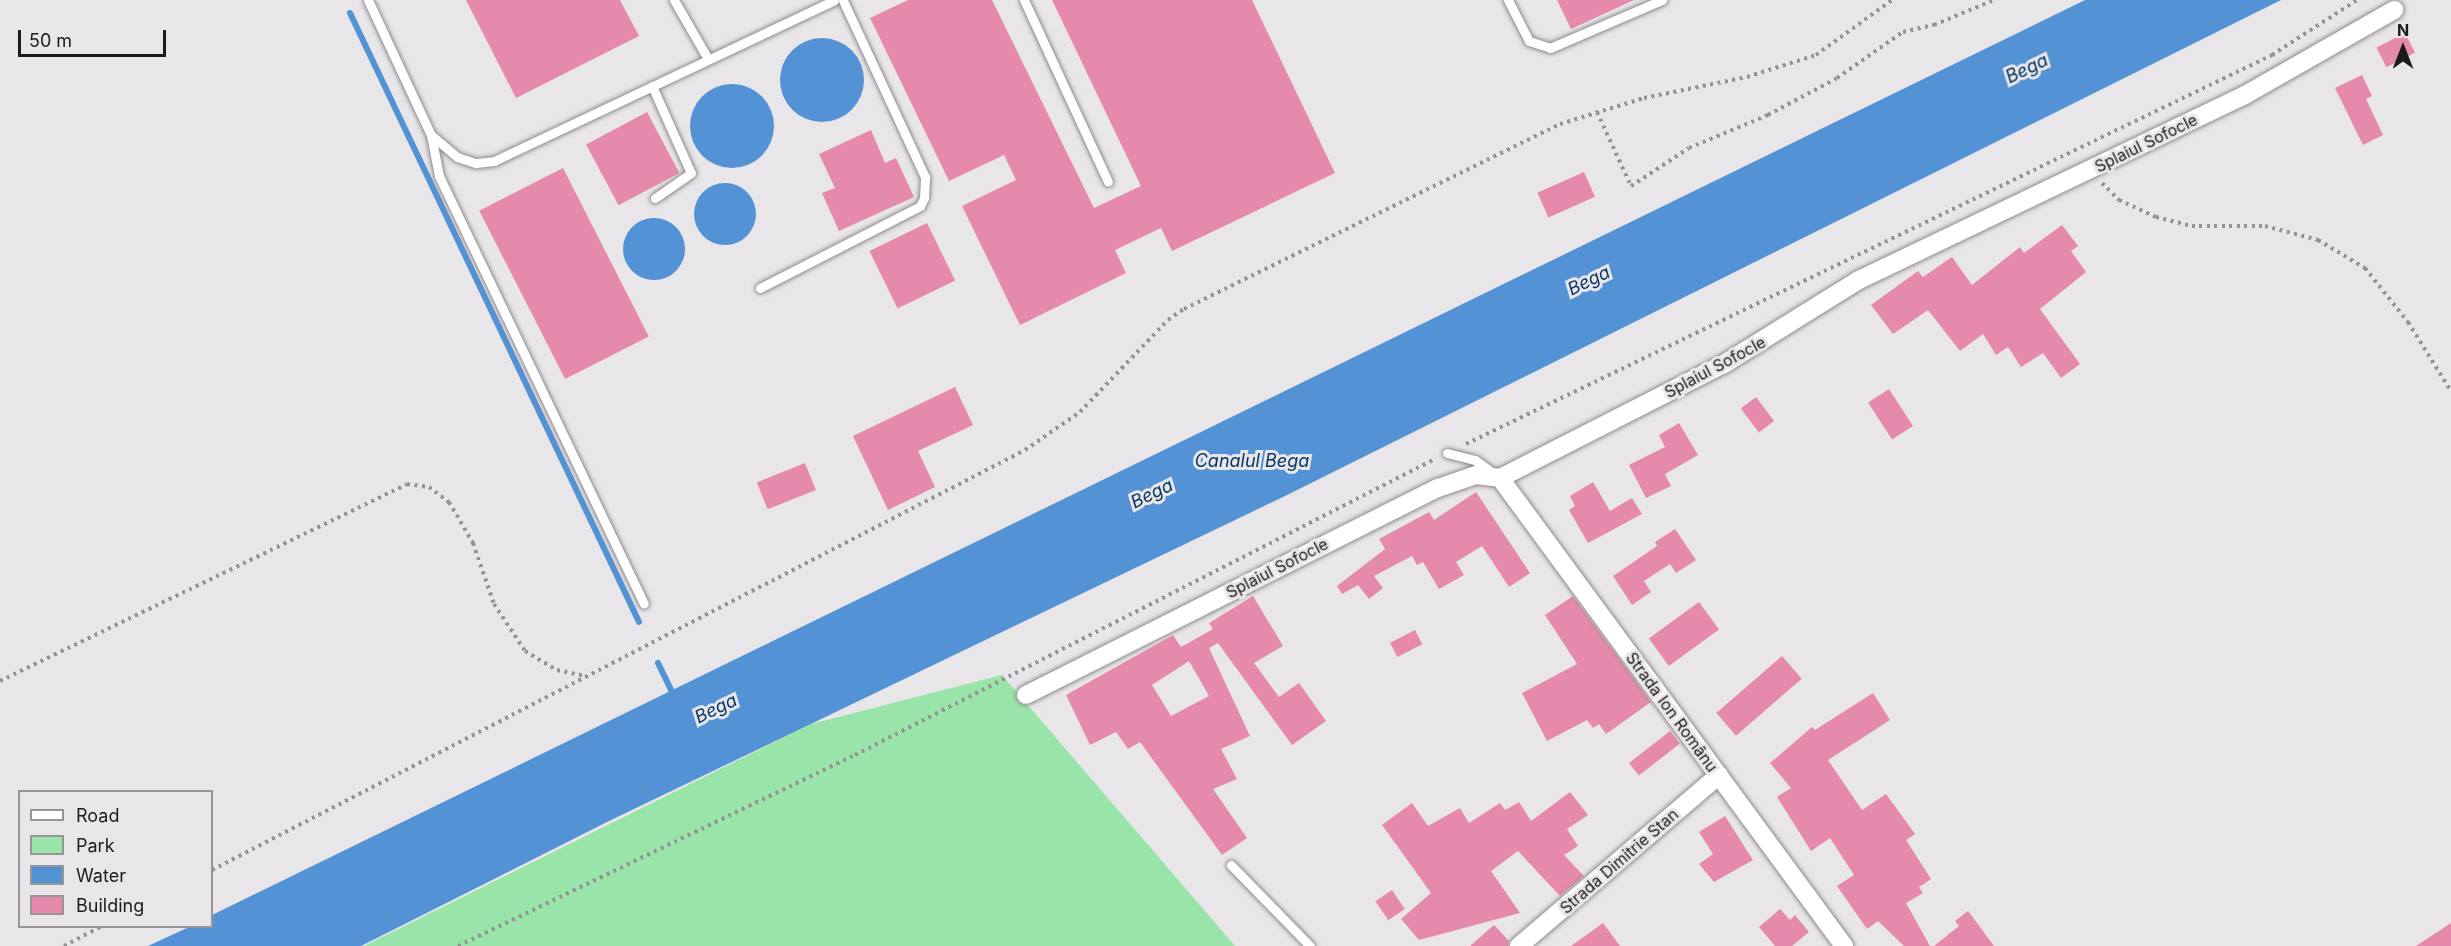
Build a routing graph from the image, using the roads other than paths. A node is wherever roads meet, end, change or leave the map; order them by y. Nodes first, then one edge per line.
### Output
1 (368, 0) edge
2 (674, 0) edge
3 (834, 0) edge
4 (843, 0) edge
5 (1024, 0) edge
6 (1508, 0) edge
7 (1662, 0) edge
8 (2394, 10) dead end
9 (708, 59) junction
10 (652, 86) junction
11 (431, 135) junction
12 (1108, 182) dead end
13 (655, 198) dead end
14 (760, 288) dead end
15 (1447, 453) road end
16 (1500, 478) junction
17 (644, 603) dead end
18 (1026, 695) dead end
19 (1719, 775) junction
20 (1231, 865) dead end
21 (1310, 946) edge
22 (1519, 946) edge
23 (1844, 946) edge

1 - 11 lane
2 - 9 lane
3 - 9 lane
4 - 14 lane
5 - 12 lane
6 - 7 lane
8 - 16 street, Splaiul Sofocle
9 - 10 lane
10 - 11 lane
10 - 13 lane
11 - 17 lane
15 - 16 lane
16 - 18 street, Splaiul Sofocle
16 - 19 street, Strada Ion Românu
19 - 22 street, Strada Dimitrie Stan
19 - 23 street, Strada Ion Românu
20 - 21 lane

